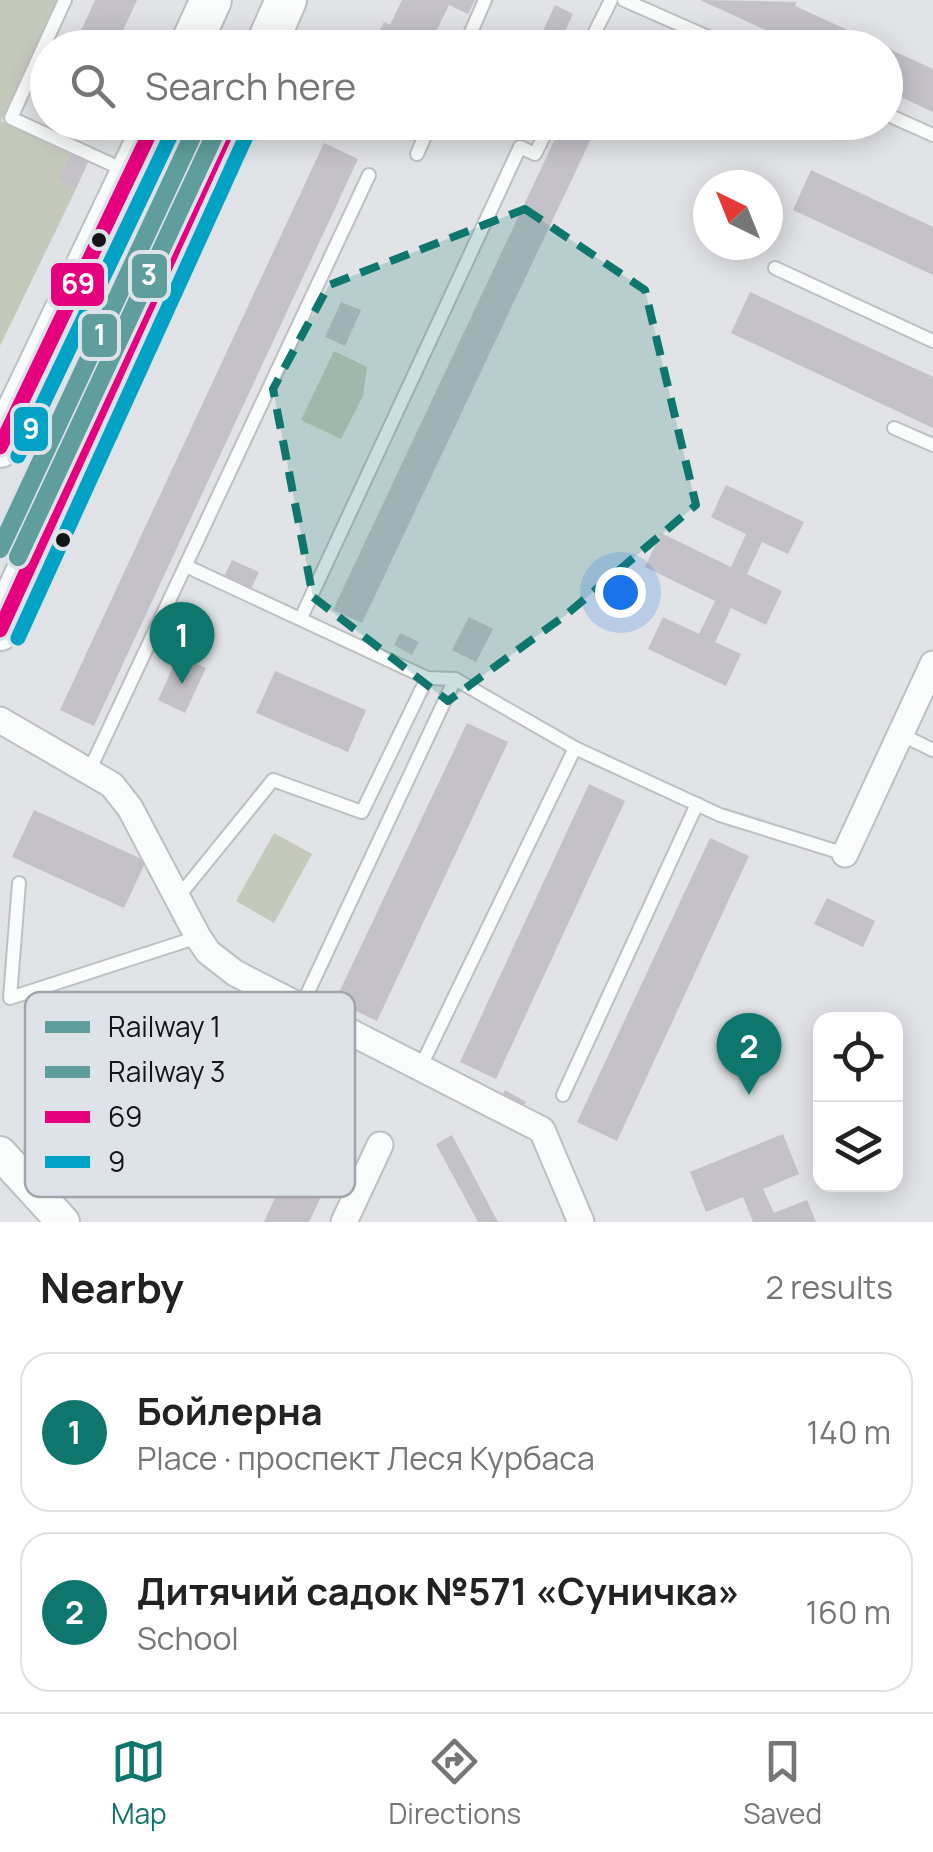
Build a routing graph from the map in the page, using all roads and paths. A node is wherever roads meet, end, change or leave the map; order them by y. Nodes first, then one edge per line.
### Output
1 (65, 0) edge
2 (211, 0) edge
3 (286, 0) edge
4 (485, 0) edge
5 (611, 0) edge
6 (624, 0) edge
7 (51, 30) edge
8 (197, 30) edge
9 (273, 30) edge
10 (472, 30) edge
11 (597, 30) edge
12 (693, 30) edge
13 (30, 75) edge
14 (903, 121) edge
15 (30, 127) edge
16 (933, 134) edge
17 (58, 140) edge
18 (146, 140) edge
19 (223, 140) edge
20 (423, 140) edge
21 (543, 140) edge
22 (416, 154) dead end
23 (131, 173) junction
24 (369, 175) dead end
25 (775, 268) dead end
26 (933, 341) edge
27 (894, 428) dead end
28 (933, 445) edge
29 (0, 447) edge
30 (186, 566) junction
31 (301, 618) junction
32 (0, 630) edge
33 (933, 664) edge
34 (428, 678) junction
35 (455, 679) junction
36 (0, 720) edge
37 (900, 734) junction
38 (576, 748) junction
39 (933, 750) edge
40 (90, 769) junction
41 (696, 804) junction
42 (845, 854) joint
43 (19, 883) dead end
44 (179, 896) junction
45 (198, 937) junction
46 (28, 992) edge
47 (273, 992) edge
48 (308, 992) edge
49 (25, 993) edge
50 (355, 1034) edge
51 (420, 1068) junction
52 (563, 1095) dead end
53 (380, 1145) dead end
54 (0, 1152) edge
55 (25, 1180) edge
56 (41, 1197) edge
57 (63, 1222) edge
58 (344, 1222) edge
59 (581, 1222) edge

1 - 7 lane
2 - 8 main road
3 - 9 main road
4 - 10 lane
5 - 11 lane
6 - 12 lane
13 - 15 lane
14 - 16 lane
17 - 23 lane
18 - 23 main road
19 - 32 main road
20 - 22 lane
21 - 31 lane
23 - 29 main road
24 - 30 lane
25 - 26 lane
27 - 28 lane
30 - 31 lane
30 - 40 lane
31 - 34 lane
33 - 37 street
34 - 35 lane
34 - 44 lane
35 - 38 lane
35 - 48 lane
36 - 40 street
37 - 39 lane
37 - 42 street
38 - 41 lane
38 - 51 lane
40 - 44 street
41 - 42 lane
41 - 52 lane
43 - 49 lane
44 - 45 street
45 - 46 lane
45 - 47 street
50 - 51 street
51 - 59 street
53 - 58 street
54 - 55 street
56 - 57 street

